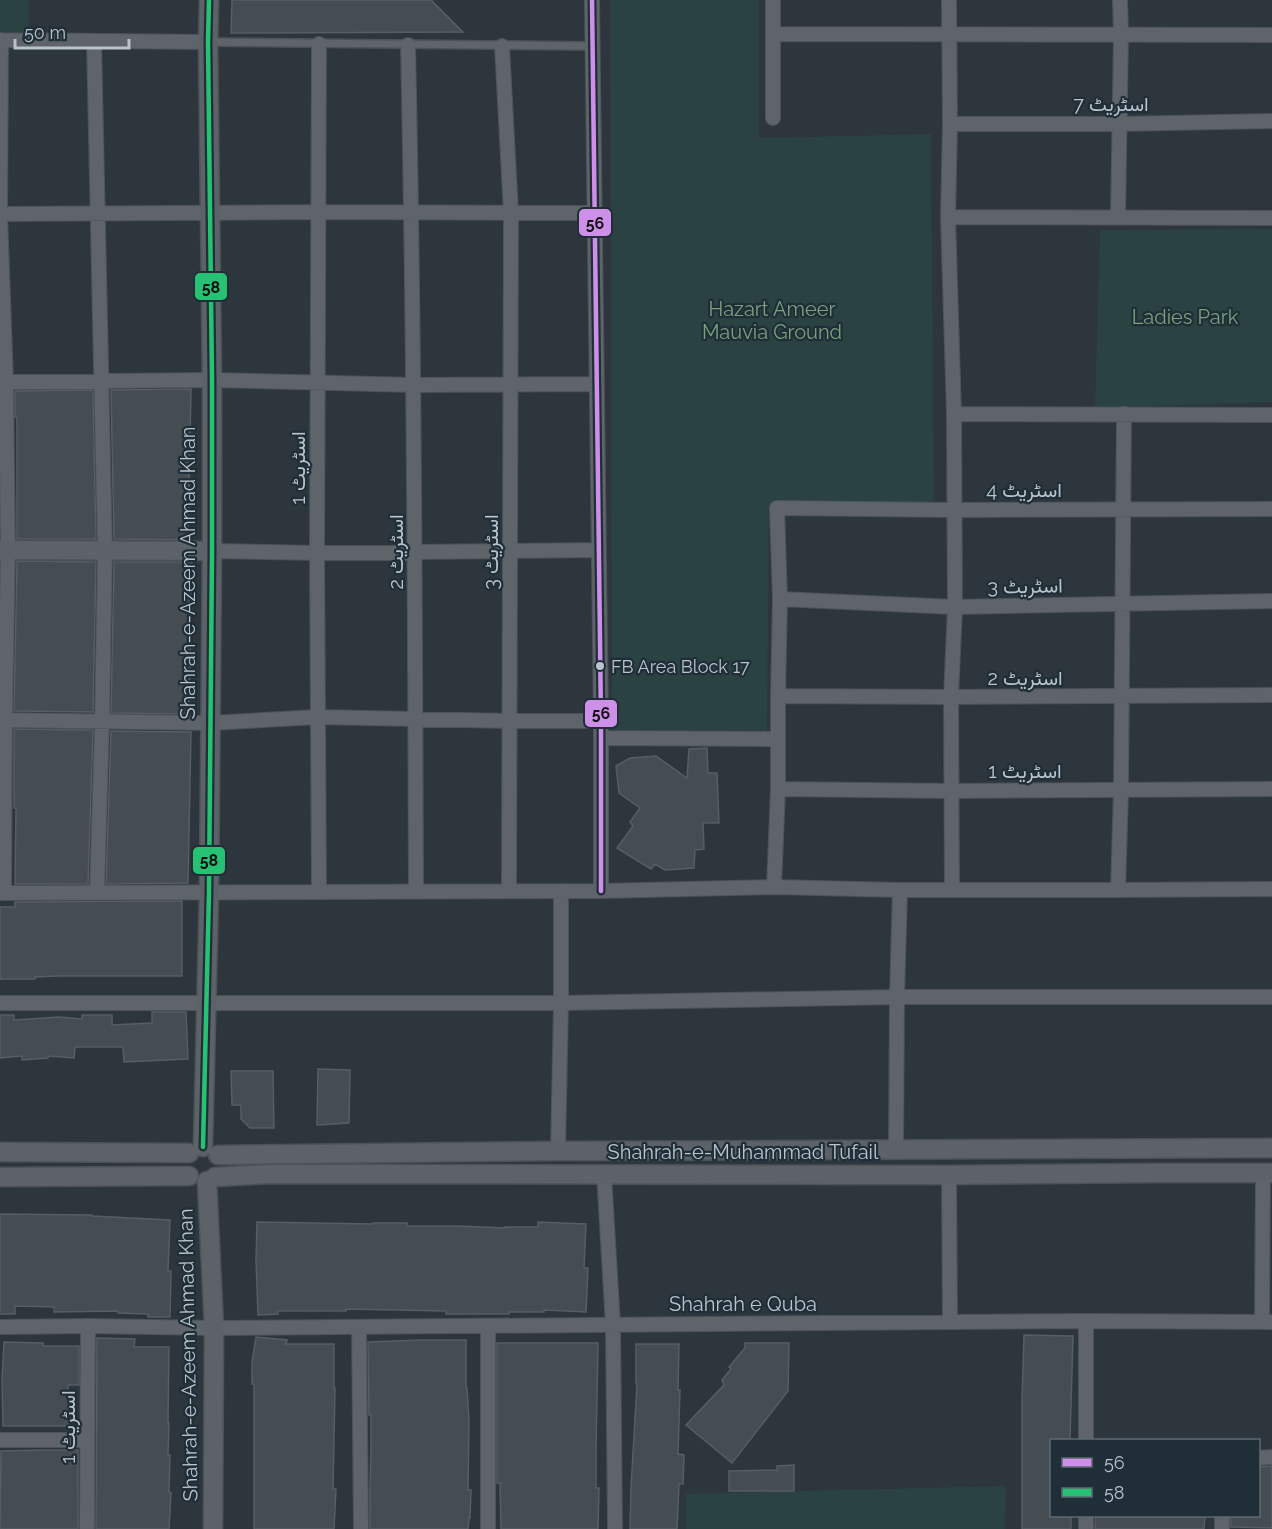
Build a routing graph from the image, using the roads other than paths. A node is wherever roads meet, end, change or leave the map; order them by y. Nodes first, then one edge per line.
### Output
1 (209, 0) edge
2 (592, 0) edge
3 (773, 0) edge
4 (949, 0) edge
5 (1120, 0) edge
6 (773, 34) junction
7 (950, 34) junction
8 (1121, 34) junction
9 (1272, 35) edge
10 (0, 40) edge
11 (94, 41) junction
12 (208, 42) junction
13 (319, 44) junction
14 (408, 45) junction
15 (502, 46) junction
16 (592, 46) junction
17 (773, 118) dead end
18 (1272, 121) edge
19 (950, 124) junction
20 (1119, 124) junction
21 (319, 212) junction
22 (209, 213) junction
23 (412, 213) junction
24 (511, 213) junction
25 (594, 213) junction
26 (0, 214) edge
27 (97, 214) junction
28 (948, 217) junction
29 (1118, 217) junction
30 (1272, 218) edge
31 (212, 380) junction
32 (101, 381) junction
33 (3, 382) edge
34 (318, 383) junction
35 (597, 384) junction
36 (414, 385) junction
37 (511, 385) junction
38 (954, 414) junction
39 (1124, 414) junction
40 (1272, 415) edge
41 (1124, 509) junction
42 (1272, 509) edge
43 (954, 510) junction
44 (4, 550) edge
45 (105, 550) junction
46 (511, 550) junction
47 (599, 550) junction
48 (212, 551) junction
49 (416, 552) junction
50 (317, 553) junction
51 (780, 599) junction
52 (1272, 601) edge
53 (1122, 603) junction
54 (955, 607) junction
55 (1272, 694) edge
56 (778, 696) junction
57 (1122, 697) junction
58 (951, 698) junction
59 (318, 717) junction
60 (416, 719) junction
61 (3, 720) edge
62 (602, 721) junction
63 (102, 722) junction
64 (510, 722) junction
65 (210, 723) junction
66 (601, 738) junction
67 (778, 739) junction
68 (778, 789) junction
69 (1272, 789) edge
70 (1121, 790) junction
71 (952, 791) junction
72 (774, 887) junction
73 (1272, 889) edge
74 (900, 890) junction
75 (952, 890) junction
76 (1118, 890) junction
77 (416, 891) junction
78 (509, 891) junction
79 (561, 891) junction
80 (601, 891) junction
81 (209, 892) junction
82 (319, 892) junction
83 (2, 893) edge
84 (97, 893) junction
85 (897, 997) junction
86 (1272, 997) edge
87 (0, 1003) edge
88 (205, 1003) junction
89 (561, 1003) junction
90 (1272, 1148) edge
91 (896, 1150) junction
92 (558, 1151) junction
93 (0, 1152) edge
94 (203, 1152) junction
95 (1268, 1173) edge
96 (604, 1174) junction
97 (949, 1175) junction
98 (189, 1176) junction
99 (0, 1177) edge
100 (211, 1179) junction
101 (1086, 1321) junction
102 (950, 1322) junction
103 (1267, 1322) edge
104 (614, 1325) junction
105 (88, 1326) junction
106 (489, 1326) junction
107 (0, 1327) edge
108 (359, 1327) junction
109 (214, 1328) junction
110 (1086, 1439) edge
111 (0, 1440) edge
112 (87, 1440) junction
113 (87, 1529) edge
114 (213, 1529) edge
115 (361, 1529) edge
116 (488, 1529) edge
117 (615, 1529) edge

1 - 12 main road, Shahrah-e-Azeem Ahmad Khan
2 - 16 street
3 - 6 street
4 - 7 street
5 - 8 street
6 - 7 street
6 - 17 street
7 - 8 street
7 - 19 street
8 - 9 street
8 - 20 street
10 - 11 street
10 - 26 street
11 - 12 street
11 - 27 street
12 - 13 lane
12 - 22 main road, Shahrah-e-Azeem Ahmad Khan
13 - 14 lane
13 - 21 street, اسٹریٹ 1
14 - 15 lane
14 - 23 street, اسٹریٹ 2
15 - 16 lane
15 - 24 street, اسٹریٹ 3
16 - 25 street
18 - 20 street, اسٹریٹ 7
19 - 20 street, اسٹریٹ 7
19 - 28 street
20 - 29 street
21 - 22 street
21 - 23 street
21 - 34 street, اسٹریٹ 1
22 - 27 street
22 - 31 main road, Shahrah-e-Azeem Ahmad Khan
23 - 24 street
23 - 36 street, اسٹریٹ 2
24 - 25 street
24 - 37 street, اسٹریٹ 3
25 - 35 street
26 - 27 street
26 - 33 street
27 - 32 street
28 - 29 street
28 - 38 street
29 - 30 street
31 - 32 street
31 - 34 street
31 - 48 main road, Shahrah-e-Azeem Ahmad Khan
32 - 33 street
32 - 45 street
33 - 44 street
34 - 36 street
34 - 50 street, اسٹریٹ 1
35 - 37 street
35 - 47 street
36 - 37 street
36 - 49 street, اسٹریٹ 2
37 - 46 street, اسٹریٹ 3
38 - 39 street
38 - 43 street
39 - 40 street
39 - 41 street
41 - 42 street, اسٹریٹ 4
41 - 43 street, اسٹریٹ 4
41 - 53 street
43 - 51 street, اسٹریٹ 4
43 - 54 street
44 - 45 main road
44 - 61 street
45 - 48 main road
45 - 63 street
46 - 47 street
46 - 49 street
46 - 64 street, اسٹریٹ 3
47 - 62 street
48 - 50 street
48 - 65 main road, Shahrah-e-Azeem Ahmad Khan
49 - 50 street
49 - 60 street, اسٹریٹ 2
50 - 59 street, اسٹریٹ 1
51 - 54 street, اسٹریٹ 3
51 - 56 street
52 - 53 street, اسٹریٹ 3
53 - 54 street, اسٹریٹ 3
53 - 57 street
54 - 58 street
55 - 57 street, اسٹریٹ 2
56 - 58 street, اسٹریٹ 2
56 - 67 street
57 - 58 street, اسٹریٹ 2
57 - 70 street
58 - 71 street
59 - 60 street
59 - 65 street
59 - 82 street, اسٹریٹ 1
60 - 64 street
60 - 77 street, اسٹریٹ 2
61 - 63 street
61 - 83 street
62 - 64 street
62 - 66 street
63 - 65 street
63 - 84 street
64 - 78 street, اسٹریٹ 3
65 - 81 main road, Shahrah-e-Azeem Ahmad Khan
66 - 67 street
66 - 80 street
67 - 68 street
68 - 71 street, اسٹریٹ 1
68 - 72 street
69 - 70 street, اسٹریٹ 1
70 - 71 street, اسٹریٹ 1
70 - 76 street
71 - 75 street
72 - 74 street
72 - 80 street
73 - 76 street
74 - 75 street
74 - 85 street
75 - 76 street
77 - 78 street
77 - 82 street
78 - 79 street
79 - 80 street
79 - 89 street
81 - 82 street
81 - 84 street
81 - 88 main road, Shahrah-e-Azeem Ahmad Khan
83 - 84 street
85 - 86 street
85 - 89 street
85 - 91 street
87 - 88 street
88 - 89 street
88 - 94 main road, Shahrah-e-Azeem Ahmad Khan
89 - 92 street
90 - 91 main road, Shahrah-e-Muhammad Tufail
91 - 92 main road, Shahrah-e-Muhammad Tufail
92 - 94 main road, Shahrah-e-Muhammad Tufail
93 - 94 main road, Shahrah-e-Muhammad Tufail
94 - 98 main road
94 - 100 main road
95 - 97 main road, Shahrah-e-Muhammad Tufail
95 - 103 street
96 - 97 main road, Shahrah-e-Muhammad Tufail
96 - 100 main road, Shahrah-e-Muhammad Tufail
96 - 104 street
97 - 102 street
98 - 99 main road
98 - 100 main road
100 - 109 main road, Shahrah-e-Azeem Ahmad Khan
101 - 102 street, Shahrah e Quba
101 - 103 street, Shahrah e Quba
101 - 110 street
102 - 104 street, Shahrah e Quba
104 - 106 street, Shahrah e Quba
104 - 117 street
105 - 107 street, Shahrah e Quba
105 - 109 street, Shahrah e Quba
105 - 112 street, اسٹریٹ 1
106 - 108 street, Shahrah e Quba
106 - 116 street
108 - 109 street, Shahrah e Quba
108 - 115 street
109 - 114 main road, Shahrah-e-Azeem Ahmad Khan
111 - 112 street
112 - 113 street, اسٹریٹ 1

